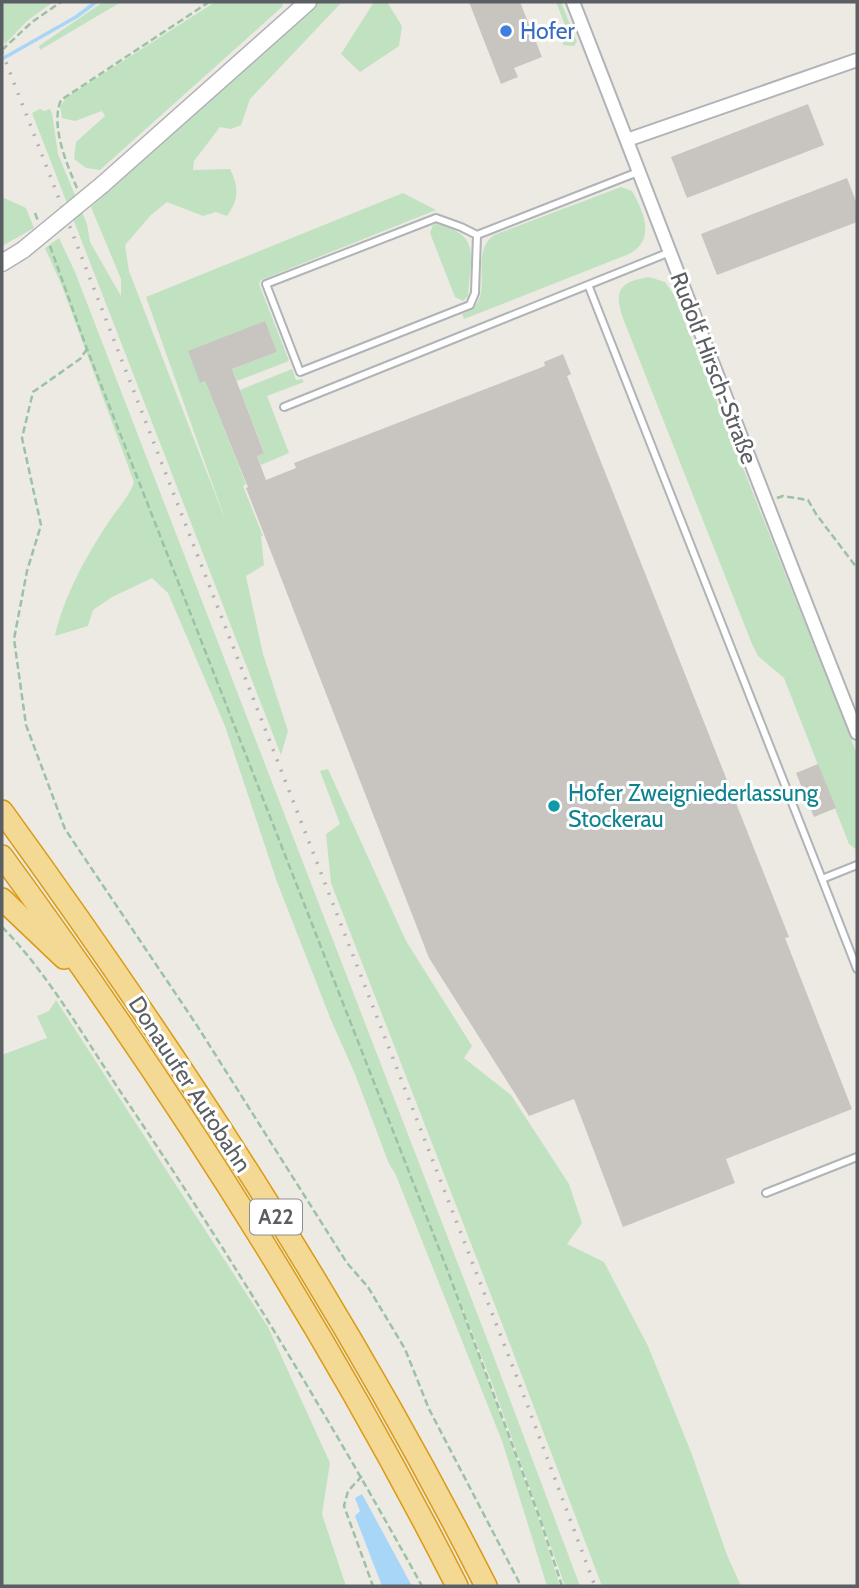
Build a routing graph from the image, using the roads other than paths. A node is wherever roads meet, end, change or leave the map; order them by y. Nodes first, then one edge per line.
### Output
1 (308, 2) edge
2 (573, 2) edge
3 (857, 60) edge
4 (628, 140) junction
5 (640, 172) junction
6 (477, 235) junction
7 (670, 252) junction
8 (13, 256) edge
9 (2, 270) edge
10 (589, 286) junction
11 (284, 407) dead end
12 (857, 733) edge
13 (2, 798) edge
14 (2, 811) edge
15 (18, 833) junction
16 (2, 856) edge
17 (857, 865) edge
18 (822, 879) junction
19 (2, 900) edge
20 (857, 969) edge
21 (90, 980) junction
22 (857, 1157) edge
23 (766, 1193) dead end
24 (457, 1586) edge
25 (486, 1586) edge

1 - 8 main road, bridge
2 - 4 street, Rudolf Hirsch-Straße
3 - 4 street
4 - 5 street, Rudolf Hirsch-Straße
5 - 6 lane
5 - 7 street, Rudolf Hirsch-Straße
6 - 6 lane
7 - 10 lane
7 - 12 street, Rudolf Hirsch-Straße
8 - 9 main road
10 - 11 lane
10 - 18 lane
13 - 15 highway
14 - 15 highway, Donauufer Autobahn / A22
15 - 25 highway, Donauufer Autobahn / A22
16 - 21 highway, Donauufer Autobahn / A22
17 - 18 lane
18 - 20 lane
19 - 21 highway
21 - 24 highway, Donauufer Autobahn / A22
22 - 23 lane

